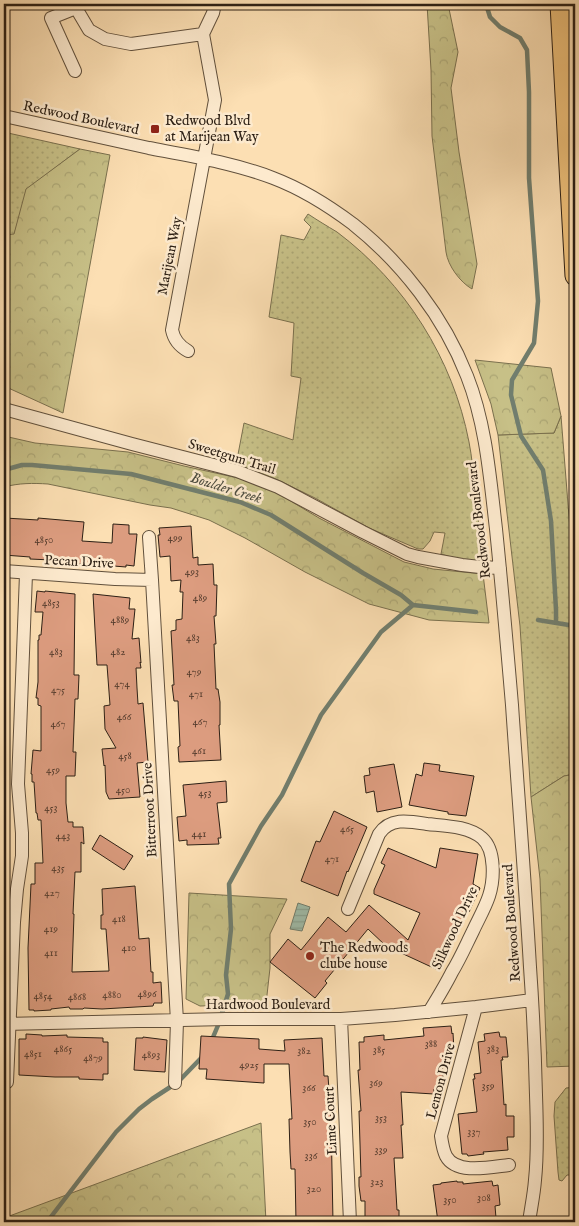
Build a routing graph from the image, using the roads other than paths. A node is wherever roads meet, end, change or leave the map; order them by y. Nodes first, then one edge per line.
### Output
1 (215, 4) edge
2 (560, 4) edge
3 (76, 6) edge
4 (203, 34) junction
5 (75, 71) dead end
6 (4, 116) edge
7 (203, 159) junction
8 (575, 276) edge
9 (188, 351) dead end
10 (4, 409) edge
11 (149, 536) dead end
12 (500, 568) junction
13 (4, 571) edge
14 (26, 574) junction
15 (152, 580) junction
16 (348, 910) dead end
17 (532, 1000) junction
18 (476, 1007) junction
19 (429, 1012) junction
20 (341, 1019) junction
21 (177, 1021) junction
22 (7, 1024) edge
23 (7, 1082) dead end
24 (176, 1083) dead end
25 (509, 1165) dead end
26 (350, 1222) edge
27 (529, 1222) edge

1 - 4 street
2 - 8 main road
3 - 4 street
3 - 5 street
4 - 7 street, Marijean Way
6 - 7 street, Redwood Boulevard
7 - 9 street, Marijean Way
7 - 12 street, Redwood Boulevard
10 - 12 street, Sweetgum Trail
11 - 15 street, Bitterroot Drive
12 - 17 street, Redwood Boulevard
13 - 14 street, Pecan Drive
14 - 15 street, Pecan Drive
14 - 22 street
15 - 21 street, Bitterroot Drive
16 - 19 street, Silkwood Drive
17 - 18 street, Hardwood Boulevard
17 - 27 street, Redwood Boulevard
18 - 19 street, Hardwood Boulevard
18 - 25 street, Lemon Drive
19 - 20 street, Hardwood Boulevard
20 - 21 street, Hardwood Boulevard
20 - 26 street, Lime Court
21 - 22 street, Hardwood Boulevard
21 - 24 street, Bitterroot Drive
22 - 23 street

